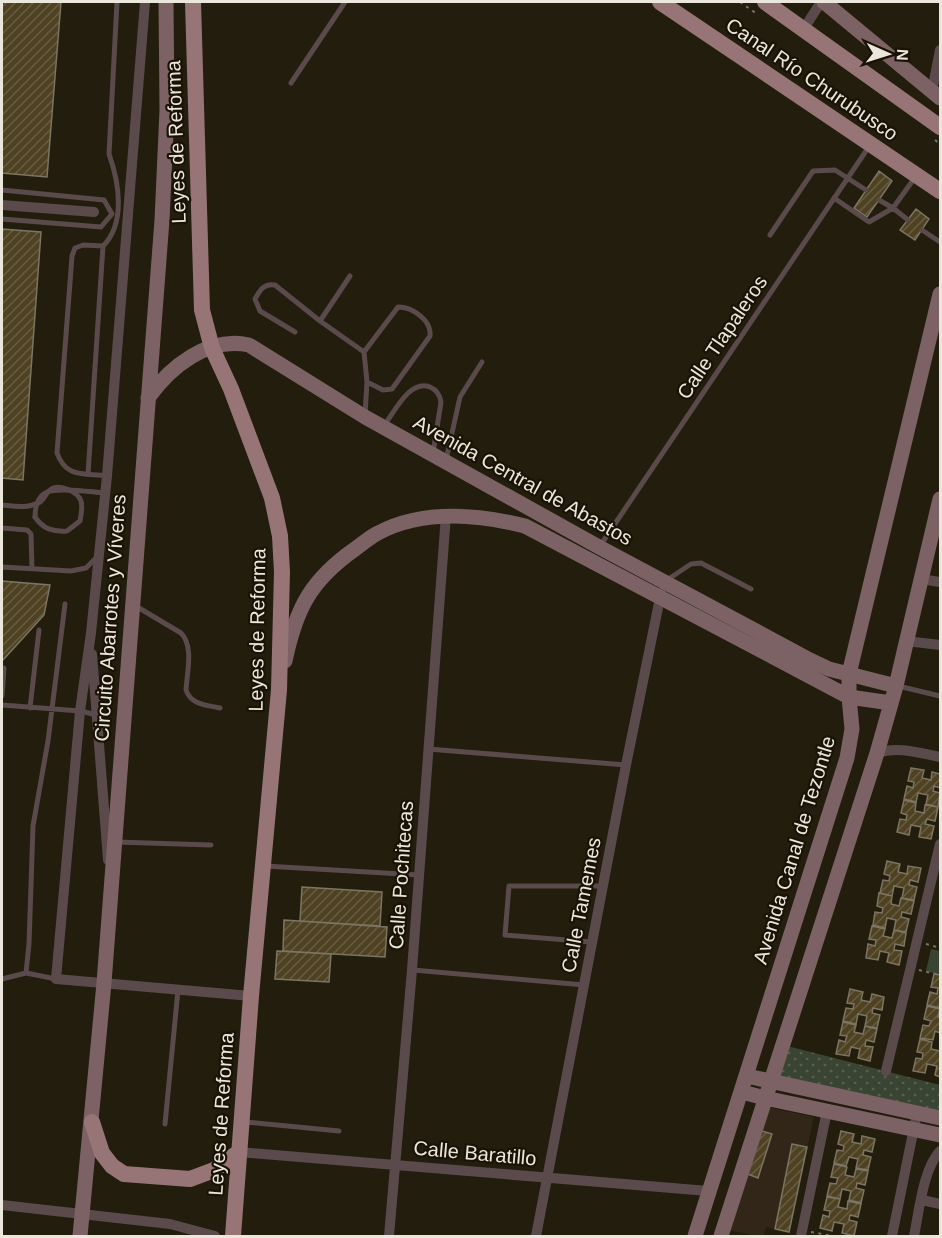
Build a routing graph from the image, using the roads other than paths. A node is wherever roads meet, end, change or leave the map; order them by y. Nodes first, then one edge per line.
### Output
1 (117, 2) edge
2 (145, 2) edge
3 (166, 2) edge
4 (193, 2) edge
5 (345, 2) edge
6 (660, 2) edge
7 (765, 2) edge
8 (823, 2) edge
9 (803, 30) junction
10 (940, 50) edge
11 (291, 83) dead end
12 (936, 94) edge
13 (940, 127) edge
14 (870, 144) junction
15 (917, 175) junction
16 (847, 178) junction
17 (2, 190) edge
18 (866, 190) dead end
19 (940, 191) edge
20 (834, 198) junction
21 (879, 200) dead end
22 (2, 205) edge
23 (893, 208) junction
24 (94, 212) dead end
25 (2, 219) edge
26 (908, 220) dead end
27 (922, 230) dead end
28 (770, 235) dead end
29 (940, 242) edge
30 (103, 246) junction
31 (350, 276) dead end
32 (940, 294) edge
33 (320, 321) junction
34 (295, 332) dead end
35 (212, 348) junction
36 (364, 352) junction
37 (482, 362) dead end
38 (367, 382) junction
39 (147, 399) junction
40 (365, 417) junction
41 (383, 426) junction
42 (439, 458) junction
43 (88, 474) junction
44 (107, 476) junction
45 (105, 493) junction
46 (940, 500) edge
47 (2, 505) edge
48 (446, 515) junction
49 (938, 516) edge
50 (2, 528) edge
51 (599, 547) junction
52 (99, 555) junction
53 (2, 567) edge
54 (32, 569) junction
55 (920, 579) junction
56 (664, 581) junction
57 (940, 582) edge
58 (751, 589) dead end
59 (660, 598) junction
60 (65, 604) dead end
61 (132, 604) junction
62 (39, 630) dead end
63 (91, 633) junction
64 (906, 641) junction
65 (940, 645) edge
66 (3, 668) dead end
67 (849, 674) junction
68 (896, 686) junction
69 (279, 690) junction
70 (2, 696) edge
71 (940, 696) edge
72 (849, 698) junction
73 (891, 703) junction
74 (2, 705) edge
75 (30, 708) junction
76 (220, 708) dead end
77 (52, 709) junction
78 (80, 711) junction
79 (97, 715) junction
80 (884, 728) junction
81 (428, 749) junction
82 (904, 750) junction
83 (877, 753) junction
84 (940, 757) edge
85 (626, 765) junction
86 (115, 842) junction
87 (940, 843) edge
88 (211, 845) dead end
89 (263, 866) junction
90 (419, 875) junction
91 (603, 886) junction
92 (111, 895) junction
93 (593, 942) junction
94 (412, 970) junction
95 (26, 973) junction
96 (2, 979) edge
97 (56, 979) junction
98 (104, 983) junction
99 (584, 985) junction
100 (177, 990) junction
101 (251, 996) junction
102 (886, 1071) dead end
103 (747, 1076) junction
104 (770, 1083) junction
105 (742, 1092) junction
106 (765, 1098) junction
107 (879, 1105) junction
108 (736, 1107) junction
109 (827, 1111) junction
110 (917, 1113) junction
111 (940, 1118) edge
112 (758, 1119) junction
113 (242, 1121) junction
114 (876, 1121) junction
115 (92, 1122) junction
116 (165, 1124) dead end
117 (913, 1129) junction
118 (339, 1131) dead end
119 (940, 1135) edge
120 (940, 1151) edge
121 (239, 1152) junction
122 (394, 1164) junction
123 (547, 1177) junction
124 (708, 1191) junction
125 (922, 1200) junction
126 (940, 1204) edge
127 (2, 1205) edge
128 (82, 1213) junction
129 (802, 1233) edge
130 (80, 1236) edge
131 (214, 1236) edge
132 (233, 1236) edge
133 (389, 1236) edge
134 (536, 1236) edge
135 (695, 1236) edge
136 (721, 1236) edge
137 (892, 1236) edge
138 (914, 1236) edge

1 - 30 lane
2 - 44 street
3 - 39 main road, Circuito Abarrotes y Víveres
4 - 35 main road, Leyes de Reforma
5 - 11 lane
6 - 14 main road, Canal Río Churubusco
7 - 9 main road, Canal Río Churubusco
8 - 9 street
8 - 12 main road
9 - 13 main road, Canal Río Churubusco
10 - 12 street
14 - 15 main road, Canal Río Churubusco
14 - 16 lane, Calle Tlapaleros
15 - 19 main road, Canal Río Churubusco
15 - 23 lane
16 - 18 lane
16 - 20 lane, Calle Tlapaleros
16 - 28 lane
17 - 25 lane
20 - 23 lane
20 - 51 lane, Calle Tlapaleros
21 - 23 lane
22 - 24 street
23 - 26 lane
27 - 29 lane
30 - 43 lane
30 - 43 lane
31 - 33 lane
32 - 67 main road, Avenida Canal de Tezontle
33 - 34 lane
33 - 36 lane
35 - 39 main road, Avenida Central de Abastos
35 - 40 main road, Avenida Central de Abastos
35 - 69 main road, Leyes de Reforma
36 - 38 lane
36 - 38 lane
37 - 42 lane
38 - 40 lane
39 - 61 main road, Circuito Abarrotes y Víveres
40 - 41 main road, Avenida Central de Abastos
41 - 42 main road, Avenida Central de Abastos
41 - 42 lane
42 - 51 main road, Avenida Central de Abastos
43 - 44 lane
44 - 45 street
45 - 47 lane, bridge
45 - 52 street
46 - 49 main road
48 - 59 main road, Avenida Central de Abastos
48 - 69 main road, Avenida Central de Abastos
48 - 81 street, Calle Pochitecas
49 - 55 main road
50 - 54 lane
51 - 56 main road, Avenida Central de Abastos
52 - 54 lane
52 - 63 street
53 - 54 lane
55 - 57 street
55 - 64 main road
56 - 58 lane
56 - 59 street, Calle Tamemes
56 - 67 main road, Avenida Central de Abastos
59 - 72 main road, Avenida Central de Abastos
59 - 85 street, Calle Tamemes
60 - 77 lane
61 - 76 lane
61 - 86 main road, Circuito Abarrotes y Víveres
62 - 75 lane
63 - 78 street
63 - 79 street
64 - 65 street
64 - 68 main road
66 - 70 lane
67 - 68 main road, Avenida Central de Abastos
67 - 72 main road, Avenida Canal de Tezontle
68 - 71 lane
68 - 73 main road
69 - 89 main road, Leyes de Reforma
72 - 73 main road, Avenida Central de Abastos
72 - 103 main road, Avenida Canal de Tezontle
73 - 80 main road
74 - 75 lane
75 - 77 lane
77 - 78 lane
77 - 95 lane
78 - 79 lane
78 - 97 street
79 - 92 street
80 - 82 street
80 - 83 main road
81 - 85 lane
81 - 90 street, Calle Pochitecas
82 - 83 street
82 - 84 street
83 - 104 main road
85 - 91 street, Calle Tamemes
86 - 88 lane
86 - 92 main road, Circuito Abarrotes y Víveres
87 - 102 street
89 - 90 lane
89 - 101 main road, Leyes de Reforma
90 - 94 street, Calle Pochitecas
91 - 93 street, Calle Tamemes
91 - 93 lane
92 - 98 main road, Circuito Abarrotes y Víveres
93 - 99 street, Calle Tamemes
94 - 99 lane
94 - 122 street, Calle Pochitecas
95 - 96 lane
95 - 97 lane
97 - 98 street
98 - 100 street
98 - 115 main road, Circuito Abarrotes y Víveres
99 - 123 street, Calle Tamemes
100 - 101 street
100 - 116 lane
101 - 113 main road, Leyes de Reforma
103 - 104 main road
103 - 105 main road, Avenida Canal de Tezontle
104 - 106 main road
104 - 107 main road
105 - 106 main road
105 - 108 main road, Avenida Canal de Tezontle
106 - 109 main road
106 - 112 main road
107 - 110 main road
107 - 114 main road
108 - 112 main road
108 - 124 main road, Avenida Canal de Tezontle
109 - 114 main road
109 - 129 street
110 - 111 main road
110 - 117 street
112 - 136 main road
113 - 118 lane
113 - 121 main road, Leyes de Reforma
114 - 117 main road
115 - 121 main road
115 - 128 main road, Circuito Abarrotes y Víveres
117 - 119 main road
117 - 137 street
120 - 125 street
121 - 122 street, Calle Baratillo
121 - 132 main road, Leyes de Reforma
122 - 123 street, Calle Baratillo
122 - 133 street, Calle Pochitecas
123 - 124 street, Calle Baratillo
123 - 134 street, Calle Tamemes
124 - 135 main road, Avenida Canal de Tezontle
125 - 126 street
125 - 138 street
127 - 128 street
128 - 130 main road, Circuito Abarrotes y Víveres
128 - 131 street

